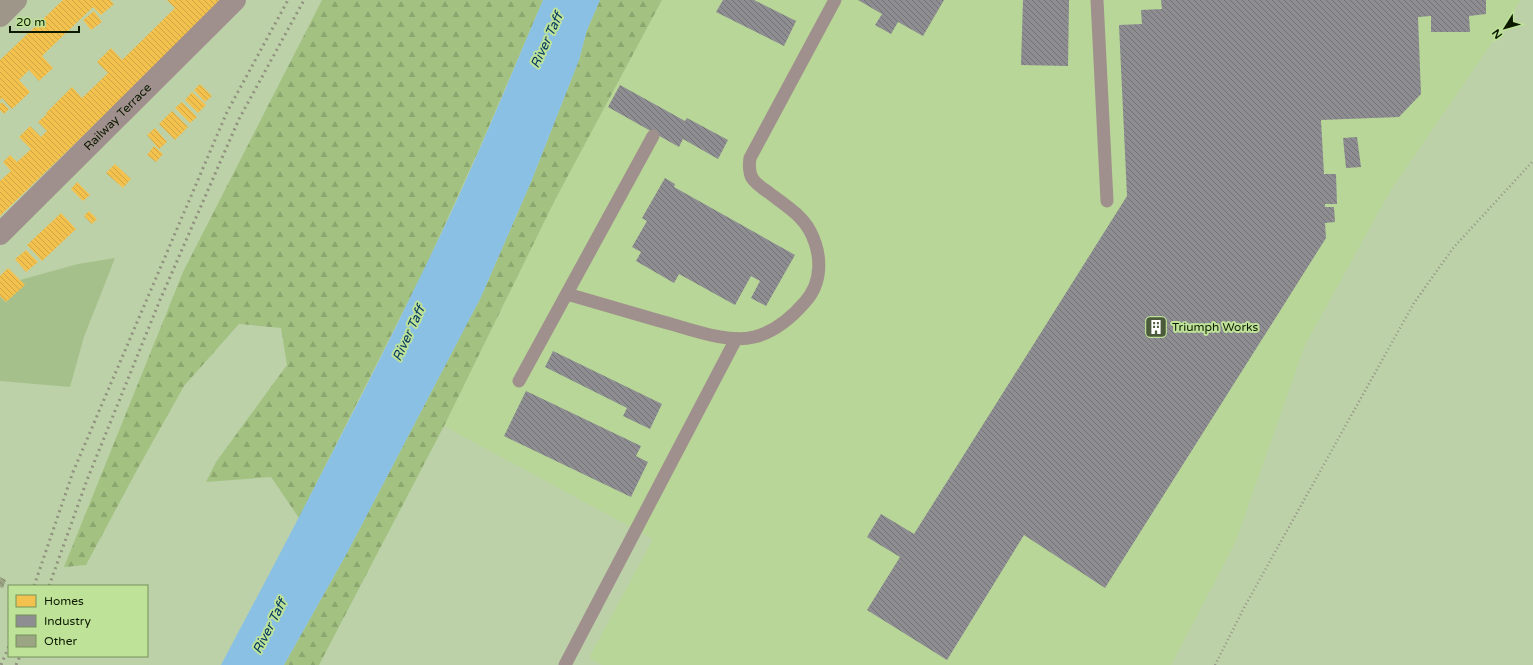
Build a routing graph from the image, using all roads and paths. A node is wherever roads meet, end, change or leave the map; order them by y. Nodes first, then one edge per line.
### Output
1 (16, 0) edge
2 (235, 0) edge
3 (835, 0) edge
4 (1098, 0) edge
5 (0, 16) edge
6 (653, 136) dead end
7 (1533, 161) edge
8 (1107, 201) dead end
9 (0, 234) edge
10 (567, 294) junction
11 (736, 339) junction
12 (519, 381) dead end
13 (565, 665) edge
14 (1215, 665) edge

1 - 5 main road
2 - 9 street, Railway Terrace
3 - 11 lane
4 - 8 lane
6 - 10 lane
7 - 14 path
10 - 11 lane
10 - 12 lane
11 - 13 lane

